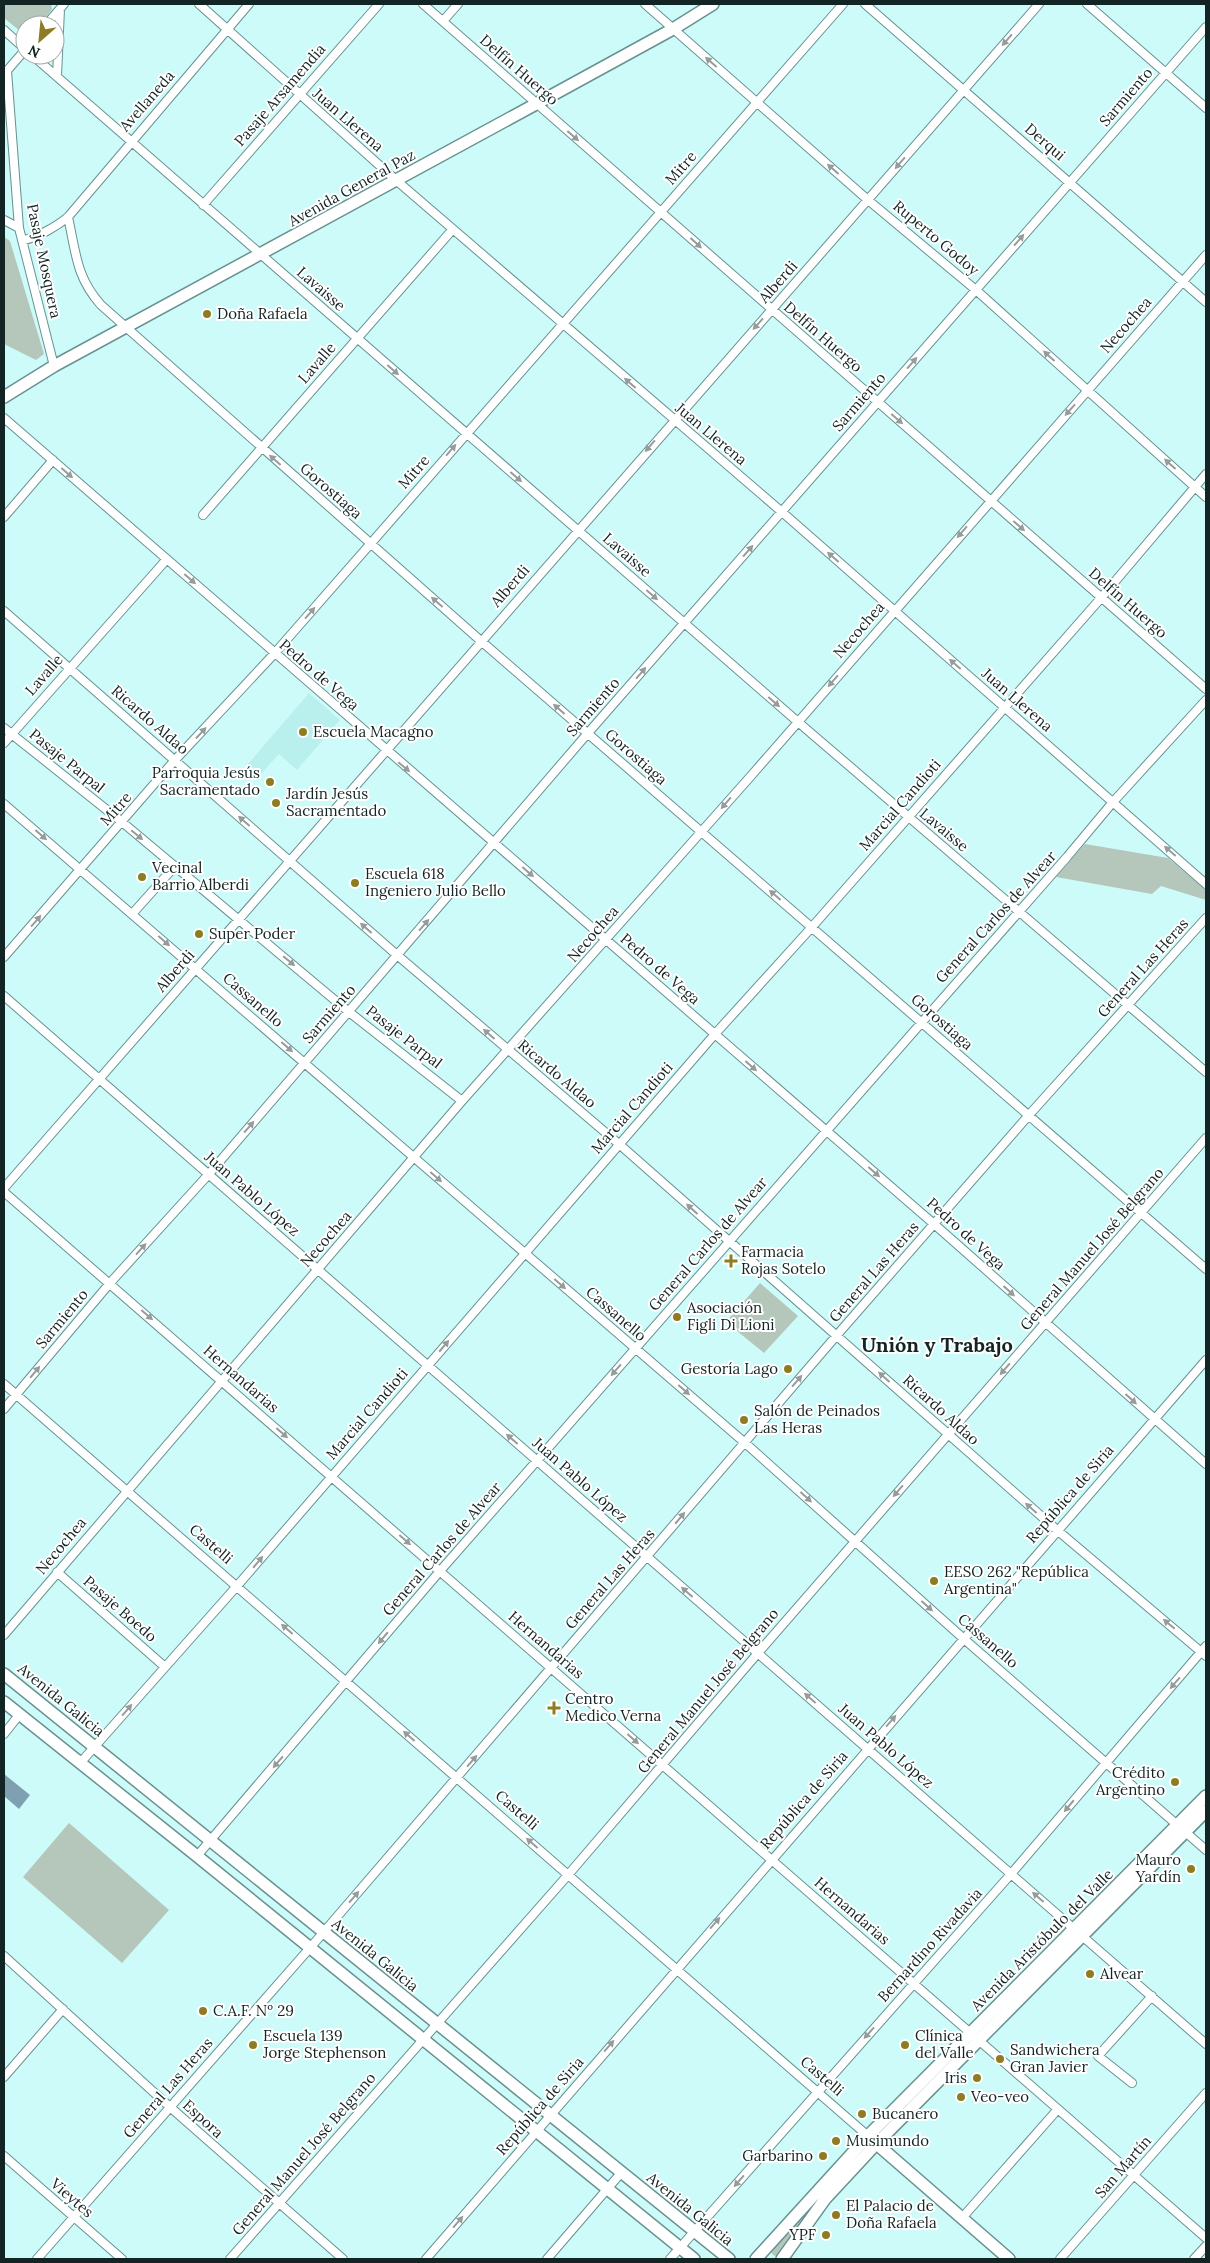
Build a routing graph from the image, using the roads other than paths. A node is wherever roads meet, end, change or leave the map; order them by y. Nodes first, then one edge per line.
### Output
1 (199, 4) edge
2 (249, 4) edge
3 (379, 4) edge
4 (423, 4) edge
5 (458, 4) edge
6 (645, 4) edge
7 (713, 4) edge
8 (843, 4) edge
9 (865, 4) edge
10 (1039, 4) edge
11 (1087, 4) edge
12 (62, 6) edge
13 (443, 21) junction
14 (1206, 26) edge
15 (228, 28) junction
16 (673, 28) junction
17 (4, 30) edge
18 (15, 40) edge
19 (15, 61) edge
20 (43, 65) edge
21 (5, 73) edge
22 (1166, 73) junction
23 (56, 76) junction
24 (963, 90) junction
25 (299, 95) junction
26 (757, 102) junction
27 (536, 104) junction
28 (1206, 108) edge
29 (130, 141) junction
30 (397, 180) junction
31 (1070, 182) junction
32 (868, 200) junction
33 (203, 205) junction
34 (661, 212) junction
35 (68, 217) junction
36 (4, 222) edge
37 (19, 228) junction
38 (453, 229) junction
39 (22, 240) junction
40 (261, 255) junction
41 (1206, 255) edge
42 (1183, 281) junction
43 (976, 290) junction
44 (1206, 302) edge
45 (771, 310) junction
46 (562, 324) junction
47 (125, 327) junction
48 (357, 338) junction
49 (54, 366) junction
50 (1087, 390) junction
51 (4, 397) edge
52 (878, 402) junction
53 (4, 418) edge
54 (673, 420) junction
55 (466, 433) junction
56 (262, 448) junction
57 (53, 460) junction
58 (1206, 474) edge
59 (1195, 487) junction
60 (1206, 497) edge
61 (990, 500) junction
62 (782, 512) junction
63 (203, 515) dead end
64 (4, 516) edge
65 (578, 530) junction
66 (370, 544) junction
67 (167, 559) junction
68 (1101, 598) junction
69 (4, 610) edge
70 (894, 610) junction
71 (684, 624) junction
72 (481, 641) junction
73 (274, 654) junction
74 (69, 668) junction
75 (1206, 689) edge
76 (1206, 700) edge
77 (1004, 707) junction
78 (798, 722) junction
79 (4, 728) edge
80 (11, 734) junction
81 (588, 734) junction
82 (4, 743) edge
83 (385, 750) junction
84 (175, 760) junction
85 (1113, 802) junction
86 (4, 804) edge
87 (908, 817) junction
88 (122, 822) junction
89 (701, 832) junction
90 (494, 843) junction
91 (290, 862) junction
92 (175, 866) junction
93 (80, 870) junction
94 (1206, 884) edge
95 (1019, 911) junction
96 (133, 913) junction
97 (1206, 918) edge
98 (239, 919) junction
99 (812, 927) junction
100 (606, 940) junction
101 (397, 955) junction
102 (4, 957) edge
103 (196, 968) junction
104 (4, 996) edge
105 (1130, 1004) junction
106 (349, 1012) junction
107 (921, 1022) junction
108 (714, 1034) junction
109 (508, 1051) junction
110 (305, 1063) junction
111 (1206, 1072) edge
112 (99, 1080) junction
113 (462, 1101) junction
114 (1029, 1115) junction
115 (826, 1130) junction
116 (1206, 1138) edge
117 (619, 1144) junction
118 (414, 1158) junction
119 (208, 1175) junction
120 (4, 1190) edge
121 (1141, 1214) junction
122 (934, 1224) junction
123 (728, 1241) junction
124 (523, 1252) junction
125 (318, 1269) junction
126 (1206, 1269) edge
127 (110, 1283) junction
128 (1045, 1323) junction
129 (837, 1335) junction
130 (635, 1348) junction
131 (1206, 1360) edge
132 (428, 1365) junction
133 (222, 1380) junction
134 (4, 1384) edge
135 (16, 1395) junction
136 (4, 1409) edge
137 (1154, 1419) junction
138 (948, 1434) junction
139 (744, 1442) junction
140 (537, 1460) junction
141 (1206, 1464) edge
142 (331, 1476) junction
143 (127, 1490) junction
144 (1056, 1530) junction
145 (855, 1542) junction
146 (647, 1557) junction
147 (440, 1571) junction
148 (57, 1572) junction
149 (237, 1586) junction
150 (4, 1635) edge
151 (963, 1638) junction
152 (1205, 1651) edge
153 (758, 1653) junction
154 (165, 1667) junction
155 (552, 1668) junction
156 (4, 1674) edge
157 (347, 1682) junction
158 (4, 1702) edge
159 (19, 1715) junction
160 (4, 1734) edge
161 (95, 1746) junction
162 (867, 1748) junction
163 (81, 1762) junction
164 (1106, 1762) junction
165 (663, 1765) junction
166 (457, 1778) junction
167 (1206, 1796) edge
168 (1206, 1811) edge
169 (1182, 1829) junction
170 (210, 1841) junction
171 (1206, 1850) edge
172 (197, 1856) junction
173 (771, 1860) junction
174 (1011, 1874) junction
175 (568, 1875) junction
176 (324, 1933) junction
177 (1079, 1933) junction
178 (311, 1947) junction
179 (4, 1956) edge
180 (676, 1969) junction
181 (914, 1983) junction
182 (1152, 1996) junction
183 (63, 2009) junction
184 (437, 2023) junction
185 (970, 2033) junction
186 (424, 2039) junction
187 (979, 2041) junction
188 (1206, 2044) edge
189 (4, 2077) edge
190 (1132, 2083) dead end
191 (817, 2092) junction
192 (1206, 2093) edge
193 (170, 2107) junction
194 (1058, 2109) junction
195 (550, 2116) junction
196 (536, 2131) junction
197 (872, 2140) junction
198 (4, 2156) edge
199 (622, 2173) junction
200 (1134, 2176) junction
201 (608, 2189) junction
202 (278, 2203) junction
203 (73, 2217) junction
204 (962, 2218) junction
205 (695, 2232) junction
206 (1206, 2238) edge
207 (1206, 2246) edge
208 (680, 2248) junction
209 (767, 2255) edge
210 (37, 2259) edge
211 (122, 2259) edge
212 (230, 2259) edge
213 (342, 2259) edge
214 (426, 2259) edge
215 (548, 2259) edge
216 (670, 2259) edge
217 (694, 2259) edge
218 (729, 2259) edge
219 (756, 2259) edge
220 (782, 2259) edge
221 (1009, 2259) edge
222 (1060, 2259) edge
223 (1194, 2259) edge

1 - 15 street, Juan Llerena
2 - 15 street, Avellaneda
3 - 25 street, Pasaje Arsamendia
4 - 13 street, Delfín Huergo
5 - 13 street
6 - 16 street, Ruperto Godoy
7 - 16 main road, Avenida General Paz
8 - 26 street, Mitre
9 - 24 street, Derqui
10 -> 24 street, Alberdi
11 - 22 street
12 - 23 street
13 - 27 street, Delfín Huergo
14 - 22 street, Sarmiento
15 - 25 street, Juan Llerena
15 - 29 street, Avellaneda
26 -> 16 street, Ruperto Godoy
16 - 27 main road, Avenida General Paz
17 - 18 street
19 - 21 street
20 - 23 street, Lavaisse
21 - 37 street, Pasaje Mosquera
22 - 28 street
22 - 31 street, Sarmiento
23 - 29 street, Lavaisse
24 - 31 street, Derqui
24 -> 32 street, Alberdi
25 - 30 street, Juan Llerena
25 - 33 street, Pasaje Arsamendia
32 -> 26 street, Ruperto Godoy
26 - 34 street, Mitre
27 - 30 main road, Avenida General Paz
27 -> 34 street, Delfín Huergo
29 - 33 street, Lavaisse
29 - 35 street, Avellaneda
30 - 38 street, Juan Llerena
30 - 40 main road, Avenida General Paz
31 - 42 street, Derqui
43 -> 31 street, Sarmiento
32 - 43 street, Ruperto Godoy
32 - 45 street, Alberdi
33 - 40 street, Lavaisse
34 -> 45 street, Delfín Huergo
34 - 46 street, Mitre
35 - 39 street
35 - 47 street, Gorostiaga
36 - 37 street
37 - 39 street, Pasaje Mosquera
38 - 46 street, Juan Llerena
38 - 48 street, Lavalle
39 - 49 street, Pasaje Mosquera
40 - 47 main road, Avenida General Paz
40 - 48 street, Lavaisse
41 - 42 street, Necochea
42 - 44 street, Derqui
42 - 50 street, Necochea
50 -> 43 street, Ruperto Godoy
52 -> 43 street, Sarmiento
45 - 52 street, Delfín Huergo
45 -> 54 street, Alberdi
54 -> 46 street, Juan Llerena
46 - 55 street, Mitre
47 - 49 main road, Avenida General Paz
47 - 56 street, Gorostiaga
48 -> 55 street, Lavaisse
48 - 56 street, Lavalle
49 - 51 main road, Avenida General Paz
59 -> 50 street, Ruperto Godoy
50 -> 61 street, Necochea
52 -> 61 street, Delfín Huergo
52 - 62 street, Sarmiento
53 - 57 street, Pedro de Vega
54 - 62 street, Juan Llerena
54 -> 65 street, Alberdi
55 -> 65 street, Lavaisse
66 -> 55 street, Mitre
56 - 63 street, Lavalle
66 -> 56 street, Gorostiaga
57 - 64 street
57 -> 67 street, Pedro de Vega
58 - 59 street, Marcial Candioti
59 - 60 street, Ruperto Godoy
59 - 68 street, Marcial Candioti
61 -> 68 street, Delfín Huergo
61 -> 70 street, Necochea
70 -> 62 street, Juan Llerena
71 -> 62 street, Sarmiento
65 -> 71 street, Lavaisse
65 - 72 street, Alberdi
72 -> 66 street, Gorostiaga
73 -> 66 street, Mitre
67 -> 73 street, Pedro de Vega
67 - 74 street, Lavalle
68 - 75 street, Delfín Huergo
68 - 77 street, Marcial Candioti
69 - 74 street, Ricardo Aldao
77 -> 70 street, Juan Llerena
70 -> 78 street, Necochea
71 -> 78 street, Lavaisse
81 -> 71 street, Sarmiento
81 -> 72 street, Gorostiaga
72 - 83 street, Alberdi
73 - 83 street, Pedro de Vega
84 -> 73 street, Mitre
74 - 80 street, Lavalle
74 - 84 street, Ricardo Aldao
76 - 85 street, General Carlos de Alvear
77 - 85 street, Juan Llerena
77 - 87 street, Marcial Candioti
78 - 87 street, Lavaisse
78 -> 89 street, Necochea
79 - 80 street, Pasaje Parpal
80 - 82 street, Lavalle
80 - 88 street, Pasaje Parpal
81 - 89 street, Gorostiaga
81 - 90 street, Sarmiento
83 -> 90 street, Pedro de Vega
83 - 91 street, Alberdi
84 - 88 street, Mitre
91 -> 84 street, Ricardo Aldao
94 -> 85 street, Juan Llerena
85 - 95 street, General Carlos de Alvear
86 -> 93 street, Cassanello
87 - 95 street, Lavaisse
87 - 99 street, Marcial Candioti
88 -> 92 street, Pasaje Parpal
88 - 93 street, Mitre
99 -> 89 street, Gorostiaga
89 - 100 street, Necochea
90 -> 100 street, Pedro de Vega
101 -> 90 street, Sarmiento
91 - 98 street, Alberdi
101 -> 91 street, Ricardo Aldao
92 - 96 street
92 - 98 street, Pasaje Parpal
93 - 96 street, Cassanello
102 -> 93 street, Mitre
95 - 105 street, Lavaisse
95 - 107 street, General Carlos de Alvear
96 -> 103 street, Cassanello
97 - 105 street, General Las Heras
98 - 103 street, Alberdi
98 -> 106 street, Pasaje Parpal
99 - 107 street, Gorostiaga
99 - 108 street, Marcial Candioti
100 - 108 street, Pedro de Vega
100 - 109 street, Necochea
101 - 106 street, Sarmiento
109 -> 101 street, Ricardo Aldao
103 -> 110 street, Cassanello
103 - 112 street, Alberdi
104 - 112 street, Juan Pablo López
105 - 111 street, Lavaisse
105 - 114 street, General Las Heras
106 - 110 street, Sarmiento
106 - 113 street, Pasaje Parpal
107 - 114 street, Gorostiaga
107 - 115 street, General Carlos de Alvear
108 -> 115 street, Pedro de Vega
108 - 117 street, Marcial Candioti
109 - 113 street, Necochea
109 - 117 street, Ricardo Aldao
110 - 118 street, Cassanello
119 -> 110 street, Sarmiento
112 - 119 street, Juan Pablo López
112 - 120 street, Alberdi
113 - 118 street, Necochea
114 - 121 street, Gorostiaga
114 - 122 street, General Las Heras
115 -> 122 street, Pedro de Vega
115 - 123 street, General Carlos de Alvear
116 - 121 street, General Manuel José Belgrano
123 -> 117 street, Ricardo Aldao
117 - 124 street, Marcial Candioti
118 -> 124 street, Cassanello
118 - 125 street, Necochea
119 - 125 street, Juan Pablo López
127 -> 119 street, Sarmiento
120 - 127 street, Hernandarias
121 - 126 street, Gorostiaga
121 - 128 street, General Manuel José Belgrano
122 -> 128 street, Pedro de Vega
122 - 129 street, General Las Heras
123 - 129 street, Ricardo Aldao
123 - 130 street, General Carlos de Alvear
124 -> 130 street, Cassanello
132 -> 124 street, Marcial Candioti
125 - 132 street, Juan Pablo López
125 - 133 street, Necochea
127 -> 133 street, Hernandarias
135 -> 127 street, Sarmiento
128 -> 137 street, Pedro de Vega
128 -> 138 street, General Manuel José Belgrano
138 -> 129 street, Ricardo Aldao
139 -> 129 street, General Las Heras
130 -> 139 street, Cassanello
130 -> 140 street, General Carlos de Alvear
131 - 137 street, República de Siria
140 -> 132 street, Juan Pablo López
132 - 142 street, Marcial Candioti
133 -> 142 street, Hernandarias
133 - 143 street, Necochea
134 - 135 street, Castelli
135 - 136 street, Sarmiento
135 - 143 street, Castelli
137 - 141 street, Pedro de Vega
137 - 144 street, República de Siria
144 -> 138 street, Ricardo Aldao
138 -> 145 street, General Manuel José Belgrano
139 -> 145 street, Cassanello
146 -> 139 street, General Las Heras
140 - 146 street, Juan Pablo López
140 - 147 street, General Carlos de Alvear
142 -> 147 street, Hernandarias
149 -> 142 street, Marcial Candioti
143 - 148 street, Necochea
143 - 149 street, Castelli
144 - 151 street, República de Siria
152 -> 144 street, Ricardo Aldao
145 -> 151 street, Cassanello
145 - 153 street, General Manuel José Belgrano
153 -> 146 street, Juan Pablo López
146 - 155 street, General Las Heras
147 - 155 street, Hernandarias
147 -> 157 street, General Carlos de Alvear
148 - 150 street, Necochea
148 - 154 street, Pasaje Boedo
149 - 154 street, Marcial Candioti
157 -> 149 street, Castelli
162 -> 151 street, República de Siria
151 - 164 street, Cassanello
152 -> 164 street, Bernardino Rivadavia
162 -> 153 street, Juan Pablo López
153 - 165 street, General Manuel José Belgrano
161 -> 154 street, Marcial Candioti
155 -> 165 street, Hernandarias
166 -> 155 street, General Las Heras
156 - 161 main road, Avenida Galicia
166 -> 157 street, Castelli
157 -> 170 street, General Carlos de Alvear
158 - 159 main road
159 - 160 street
159 - 163 main road
161 - 163 street, Marcial Candioti
161 - 170 main road, Avenida Galicia
162 - 173 street, República de Siria
162 - 174 street, Juan Pablo López
163 - 172 main road
164 - 169 street, Cassanello
164 -> 174 street, Bernardino Rivadavia
165 - 173 street, Hernandarias
165 - 175 street, General Manuel José Belgrano
175 -> 166 street, Castelli
176 -> 166 street, General Las Heras
167 - 169 main road, Avenida Aristóbulo del Valle
168 - 169 main road, Avenida Aristóbulo del Valle
169 - 171 street, Cassanello
169 - 177 main road, Avenida Aristóbulo del Valle
170 - 172 street, General Carlos de Alvear
170 - 176 main road, Avenida Galicia
172 - 178 main road
180 -> 173 street, República de Siria
173 - 181 street, Hernandarias
177 -> 174 street, Juan Pablo López
174 - 181 street, Bernardino Rivadavia
175 - 180 street, Castelli
175 - 184 street, General Manuel José Belgrano
176 - 178 street, General Las Heras
176 - 184 main road, Avenida Galicia
177 - 182 street, Juan Pablo López
177 - 185 main road, Avenida Aristóbulo del Valle
177 - 187 main road, Avenida Aristóbulo del Valle
178 - 186 main road
178 - 193 street, General Las Heras
179 - 183 street, Espora
180 - 191 street, Castelli
195 -> 180 street, República de Siria
181 - 185 street, Hernandarias
181 -> 191 street, Bernardino Rivadavia
182 - 188 street, Juan Pablo López
182 - 190 street
183 - 189 street
183 - 193 street, Espora
184 - 186 street, General Manuel José Belgrano
184 - 195 main road, Avenida Galicia
185 - 187 street, Hernandarias
185 - 197 main road, Avenida Aristóbulo del Valle
186 - 196 main road
186 - 202 street, General Manuel José Belgrano
187 - 194 street, Hernandarias
187 - 197 main road, Avenida Aristóbulo del Valle
191 - 197 street, Castelli
191 -> 205 street, Bernardino Rivadavia
192 - 200 street, San Martín
193 - 202 street, Espora
193 - 203 street, General Las Heras
194 - 200 street, Hernandarias
194 - 204 street
195 - 196 street, República de Siria
195 - 199 main road, Avenida Galicia
196 - 201 main road
214 -> 196 street, República de Siria
197 - 204 main road, Castelli
197 - 209 main road, Avenida Aristóbulo del Valle
197 - 220 main road, Avenida Aristóbulo del Valle
198 - 203 street, Vieytes
199 - 201 street
199 - 205 main road, Avenida Galicia
200 - 206 street, Hernandarias
200 - 222 street, San Martín
201 - 208 main road
201 - 215 street
202 - 212 street, General Manuel José Belgrano
202 - 213 street, Espora
203 - 210 street, General Las Heras
203 - 211 street, Vieytes
204 - 221 main road, Castelli
205 - 208 street, Bernardino Rivadavia
205 - 218 main road, Avenida Galicia
207 - 223 street
208 - 216 street, Bernardino Rivadavia
208 - 217 main road
209 - 219 main road, Avenida Aristóbulo del Valle

